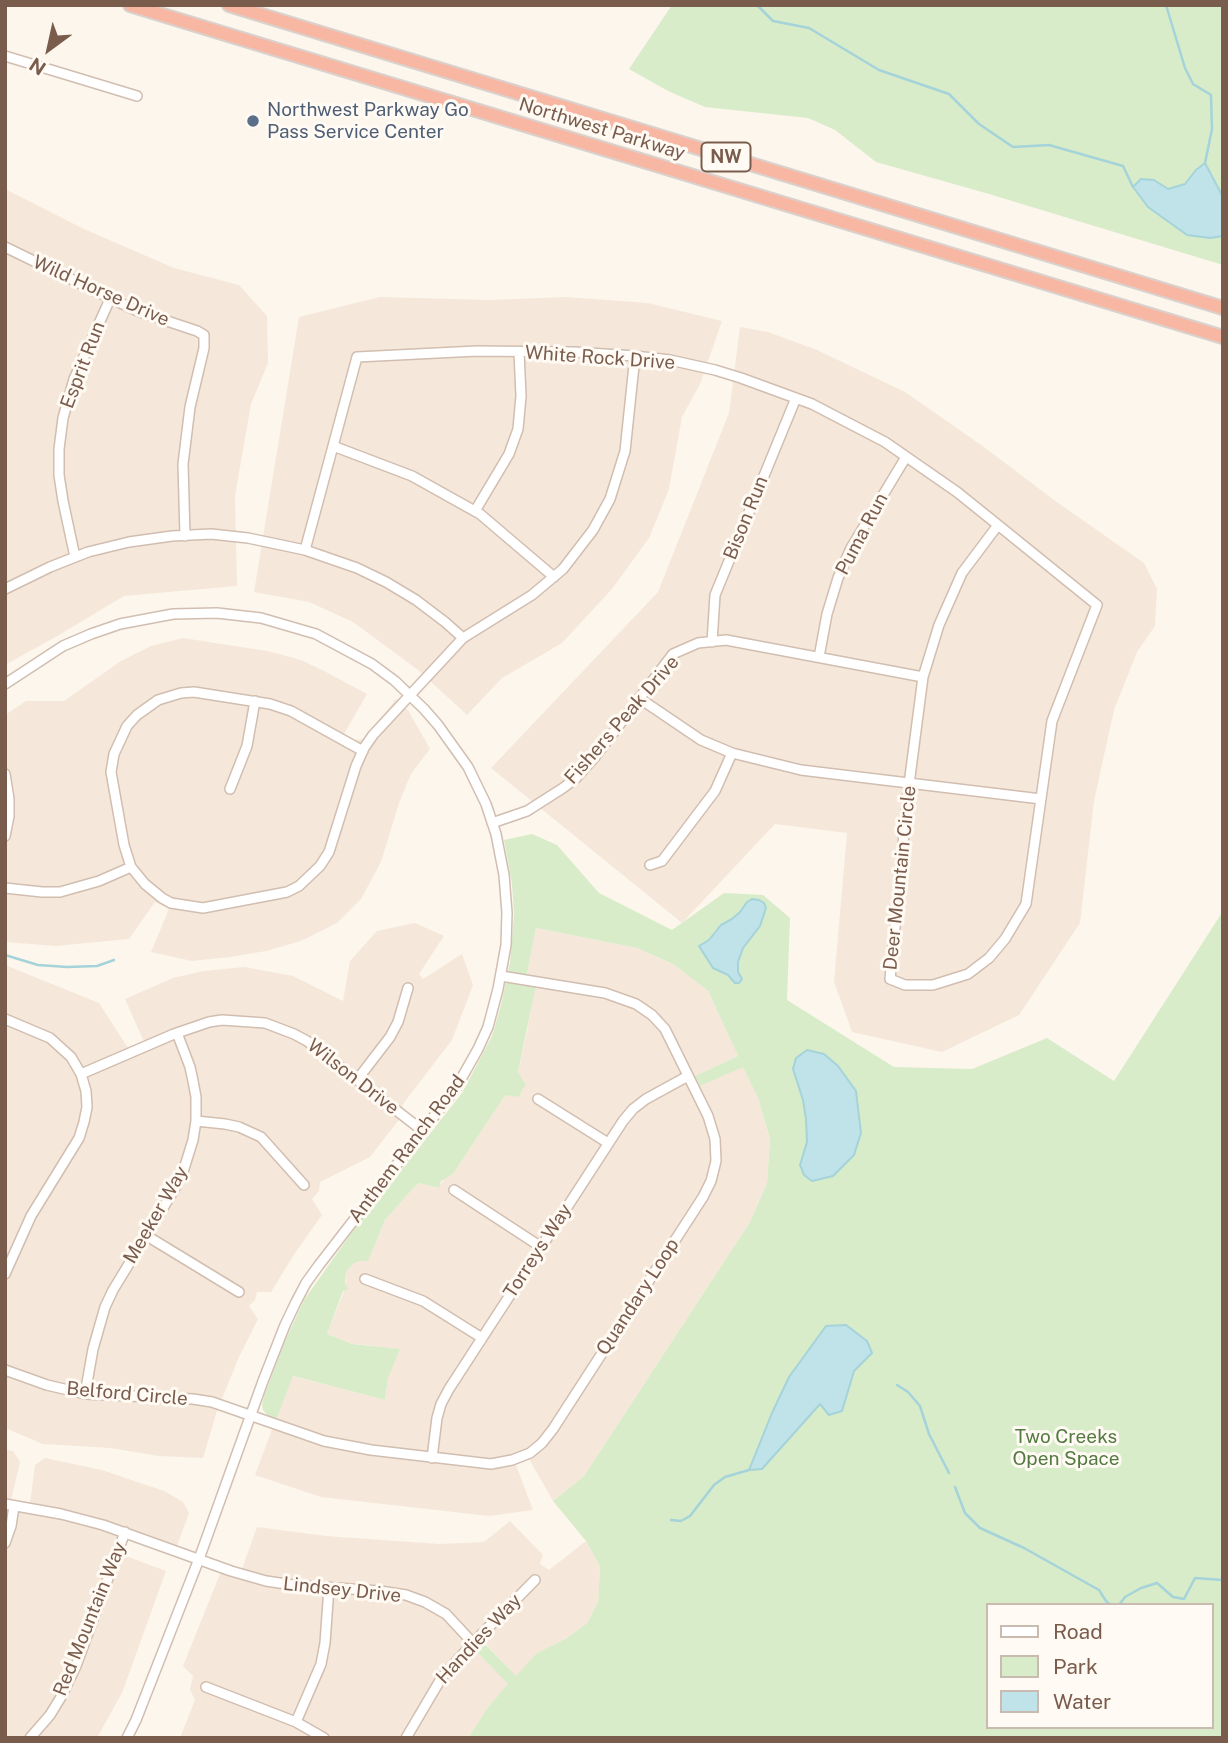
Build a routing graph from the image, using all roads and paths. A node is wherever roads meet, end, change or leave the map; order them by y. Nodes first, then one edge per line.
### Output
1 (130, 5) edge
2 (229, 5) edge
3 (5, 56) edge
4 (137, 96) dead end
5 (5, 247) edge
6 (110, 299) junction
7 (1223, 308) edge
8 (1223, 337) edge
9 (519, 352) junction
10 (635, 356) junction
11 (796, 398) junction
12 (333, 446) junction
13 (906, 457) junction
14 (475, 511) junction
15 (998, 525) junction
16 (185, 536) junction
17 (305, 550) junction
18 (75, 557) junction
19 (554, 577) junction
20 (5, 589) edge
21 (463, 638) junction
22 (712, 642) junction
23 (819, 657) junction
24 (923, 677) junction
25 (5, 684) edge
26 (410, 695) junction
27 (639, 698) junction
28 (255, 701) junction
29 (363, 751) junction
30 (732, 753) junction
31 (5, 775) edge
32 (909, 784) junction
33 (230, 789) dead end
34 (1041, 799) junction
35 (492, 823) junction
36 (5, 836) edge
37 (650, 865) dead end
38 (131, 867) junction
39 (5, 888) edge
40 (501, 976) junction
41 (408, 988) dead end
42 (5, 1019) edge
43 (177, 1033) junction
44 (81, 1074) junction
45 (688, 1076) junction
46 (357, 1080) junction
47 (538, 1099) dead end
48 (196, 1121) junction
49 (423, 1131) junction
50 (608, 1143) junction
51 (304, 1185) dead end
52 (454, 1190) dead end
53 (147, 1236) junction
54 (541, 1247) junction
55 (5, 1273) edge
56 (365, 1279) dead end
57 (239, 1292) dead end
58 (482, 1338) junction
59 (5, 1370) edge
60 (85, 1394) junction
61 (250, 1415) junction
62 (432, 1458) junction
63 (10, 1505) edge
64 (125, 1532) junction
65 (5, 1544) edge
66 (199, 1559) junction
67 (535, 1580) dead end
68 (329, 1587) junction
69 (473, 1643) junction
70 (206, 1686) dead end
71 (296, 1722) junction
72 (30, 1738) edge
73 (127, 1738) edge
74 (324, 1738) edge
75 (406, 1738) edge

1 - 8 highway, Northwest Parkway / NW
2 - 7 highway, Northwest Parkway / NW
3 - 4 street
5 - 6 street, Wild Horse Drive
6 - 16 street, Wild Horse Drive
6 - 18 street, Esprit Run
9 - 10 street, White Rock Drive
9 - 12 street, White Rock Drive
9 - 14 street
10 - 11 street, White Rock Drive
10 - 19 street
11 - 13 street, White Rock Drive
11 - 22 street, Bison Run
12 - 14 street
12 - 17 street, White Rock Drive
13 - 15 street, White Rock Drive
13 - 23 street, Puma Run
14 - 19 street
15 - 24 street, Deer Mountain Circle
15 - 34 street, Deer Mountain Circle
16 - 17 street
16 - 18 street
17 - 21 street
18 - 20 street
19 - 21 street
21 - 26 street
22 - 23 street, Fishers Peak Drive
22 - 27 street, Fishers Peak Drive
23 - 24 street, Fishers Peak Drive
24 - 32 street, Deer Mountain Circle
25 - 26 street, Anthem Ranch Road
26 - 29 street
26 - 35 street, Anthem Ranch Road
27 - 30 street
27 - 35 street, Fishers Peak Drive
28 - 29 street
28 - 33 street
28 - 38 street
29 - 38 street
30 - 32 street
30 - 37 street
31 - 36 street
32 - 34 street
32 - 34 street, Deer Mountain Circle
35 - 40 street, Anthem Ranch Road
38 - 39 street
40 - 45 street, Quandary Loop
40 - 49 street, Anthem Ranch Road
41 - 46 street
42 - 44 street
43 - 44 street, Wilson Drive
43 - 46 street, Wilson Drive
43 - 48 street, Meeker Way
44 - 55 street
45 - 50 street, Torreys Way
45 - 62 street, Quandary Loop
46 - 49 street, Wilson Drive
47 - 50 street
48 - 51 street
48 - 53 street, Meeker Way
49 - 61 street, Anthem Ranch Road
50 - 54 street, Torreys Way
52 - 54 street
53 - 57 street
53 - 60 street, Meeker Way
54 - 58 street, Torreys Way
56 - 58 street
58 - 62 street, Torreys Way
59 - 60 street, Belford Circle
60 - 61 street, Belford Circle
61 - 62 street, Quandary Loop
61 - 66 street, Anthem Ranch Road
63 - 64 street, Lindsey Drive
63 - 65 street
64 - 66 street, Lindsey Drive
64 - 72 street, Red Mountain Way
66 - 68 street, Lindsey Drive
66 - 73 street, Anthem Ranch Road
67 - 69 street, Handies Way
68 - 69 street, Lindsey Drive
68 - 71 street
69 - 75 street, Handies Way
70 - 71 street
71 - 74 street

